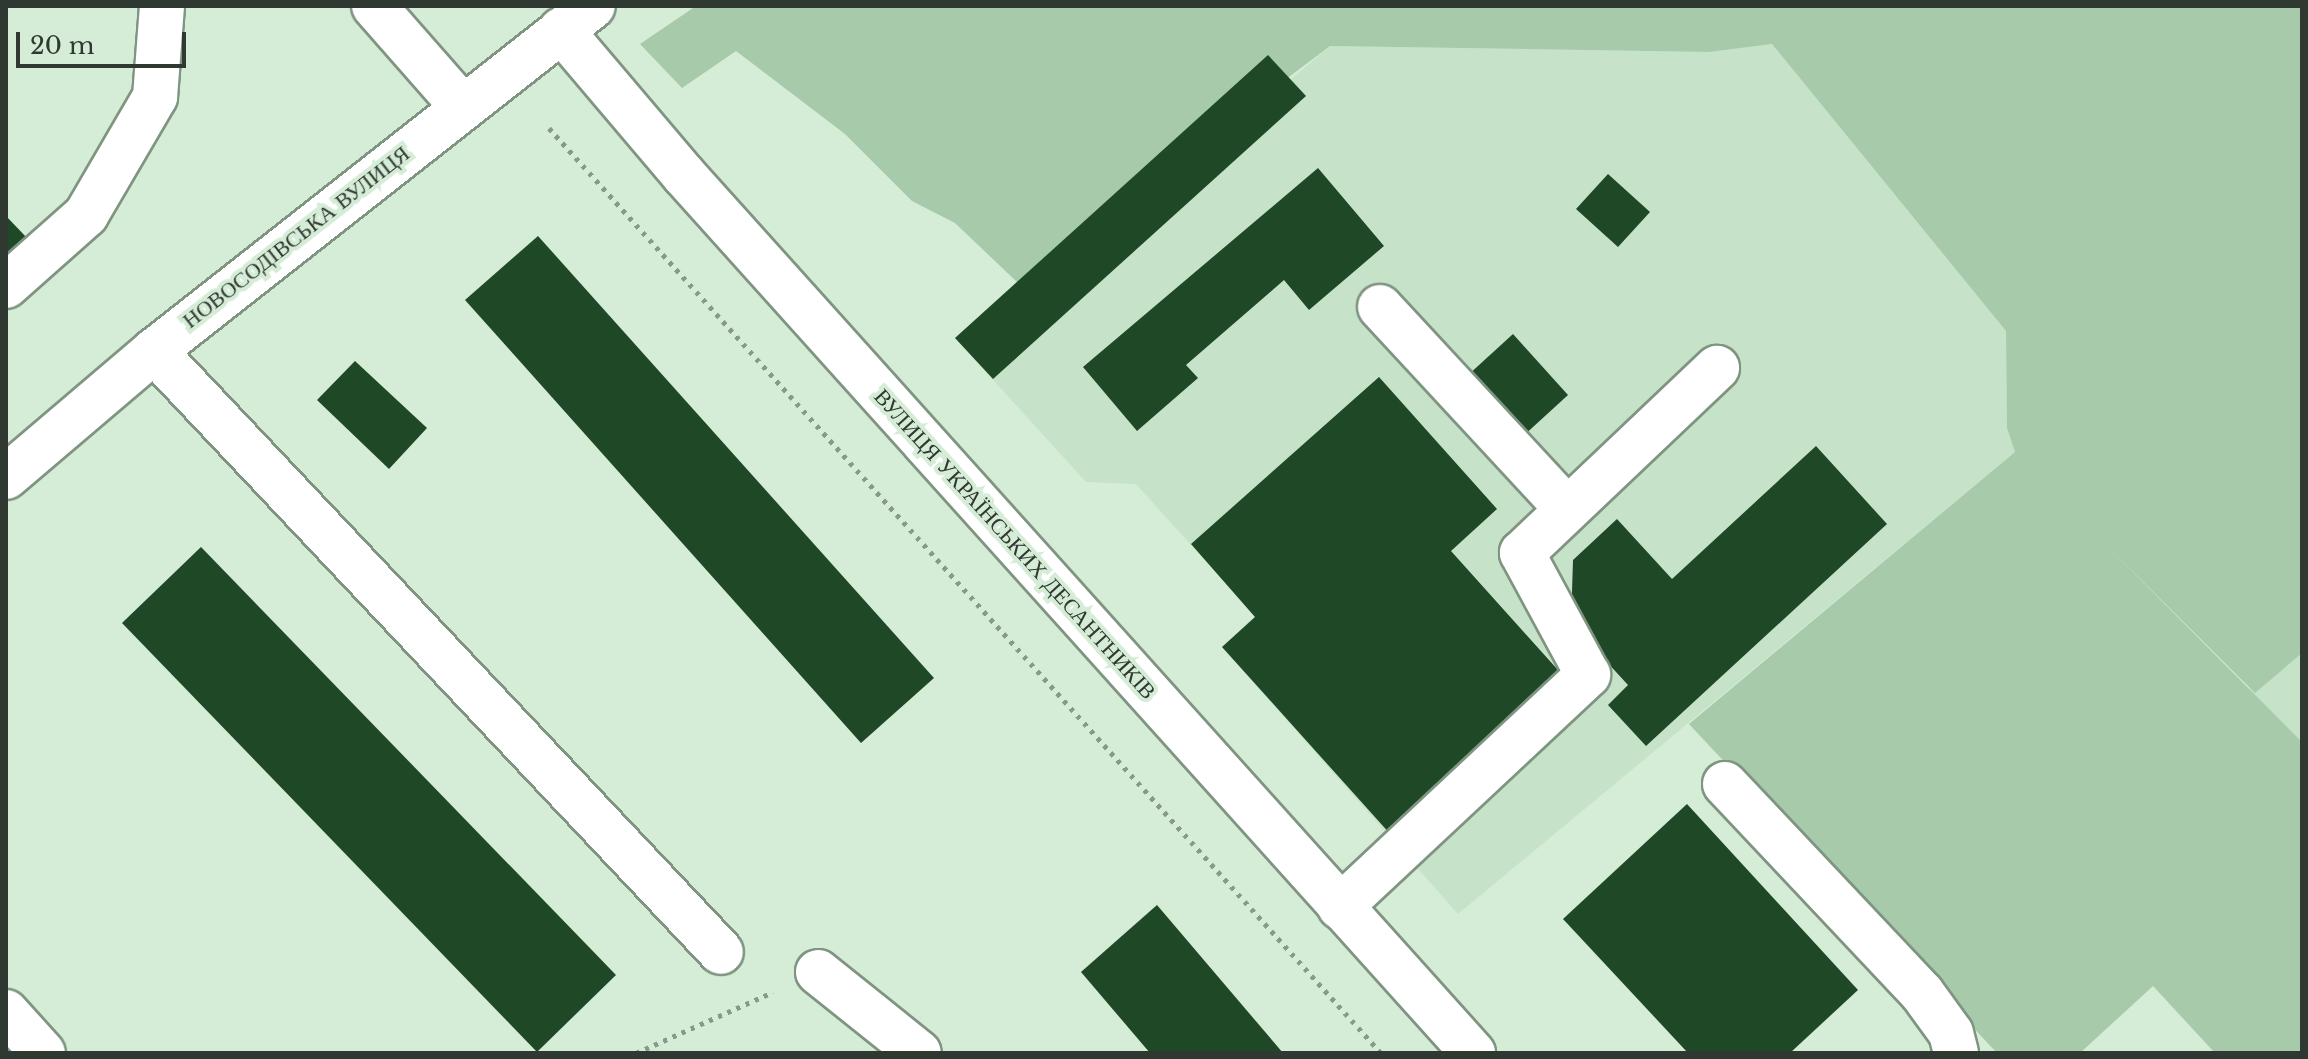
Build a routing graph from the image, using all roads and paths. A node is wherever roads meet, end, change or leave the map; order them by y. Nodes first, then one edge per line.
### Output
1 (162, 6) edge
2 (374, 6) edge
3 (577, 18) edge
4 (462, 106) junction
5 (549, 128) dead end
6 (6, 286) edge
7 (1380, 307) dead end
8 (154, 351) junction
9 (1717, 368) dead end
10 (6, 477) edge
11 (1567, 509) junction
12 (1725, 784) dead end
13 (1340, 907) junction
14 (721, 952) dead end
15 (818, 972) joint
16 (6, 1012) edge
17 (43, 1053) edge
18 (636, 1053) edge
19 (919, 1053) edge
20 (1381, 1053) edge
21 (1473, 1053) edge
22 (1956, 1053) edge

1 - 6 street
2 - 4 street
3 - 4 street, НОВОСОДІВСЬКА ВУЛИЦЯ
3 - 13 street, ВУЛИЦЯ УКРАЇНСЬКИХ ДЕСАНТНИКІВ
4 - 8 street, НОВОСОДІВСЬКА ВУЛИЦЯ
5 - 20 path
7 - 11 street
8 - 10 street, НОВОСОДІВСЬКА ВУЛИЦЯ
8 - 14 street
9 - 11 street
11 - 13 street
12 - 22 street
13 - 21 street, ВУЛИЦЯ УКРАЇНСЬКИХ ДЕСАНТНИКІВ
15 - 18 path
15 - 19 street
16 - 17 street

